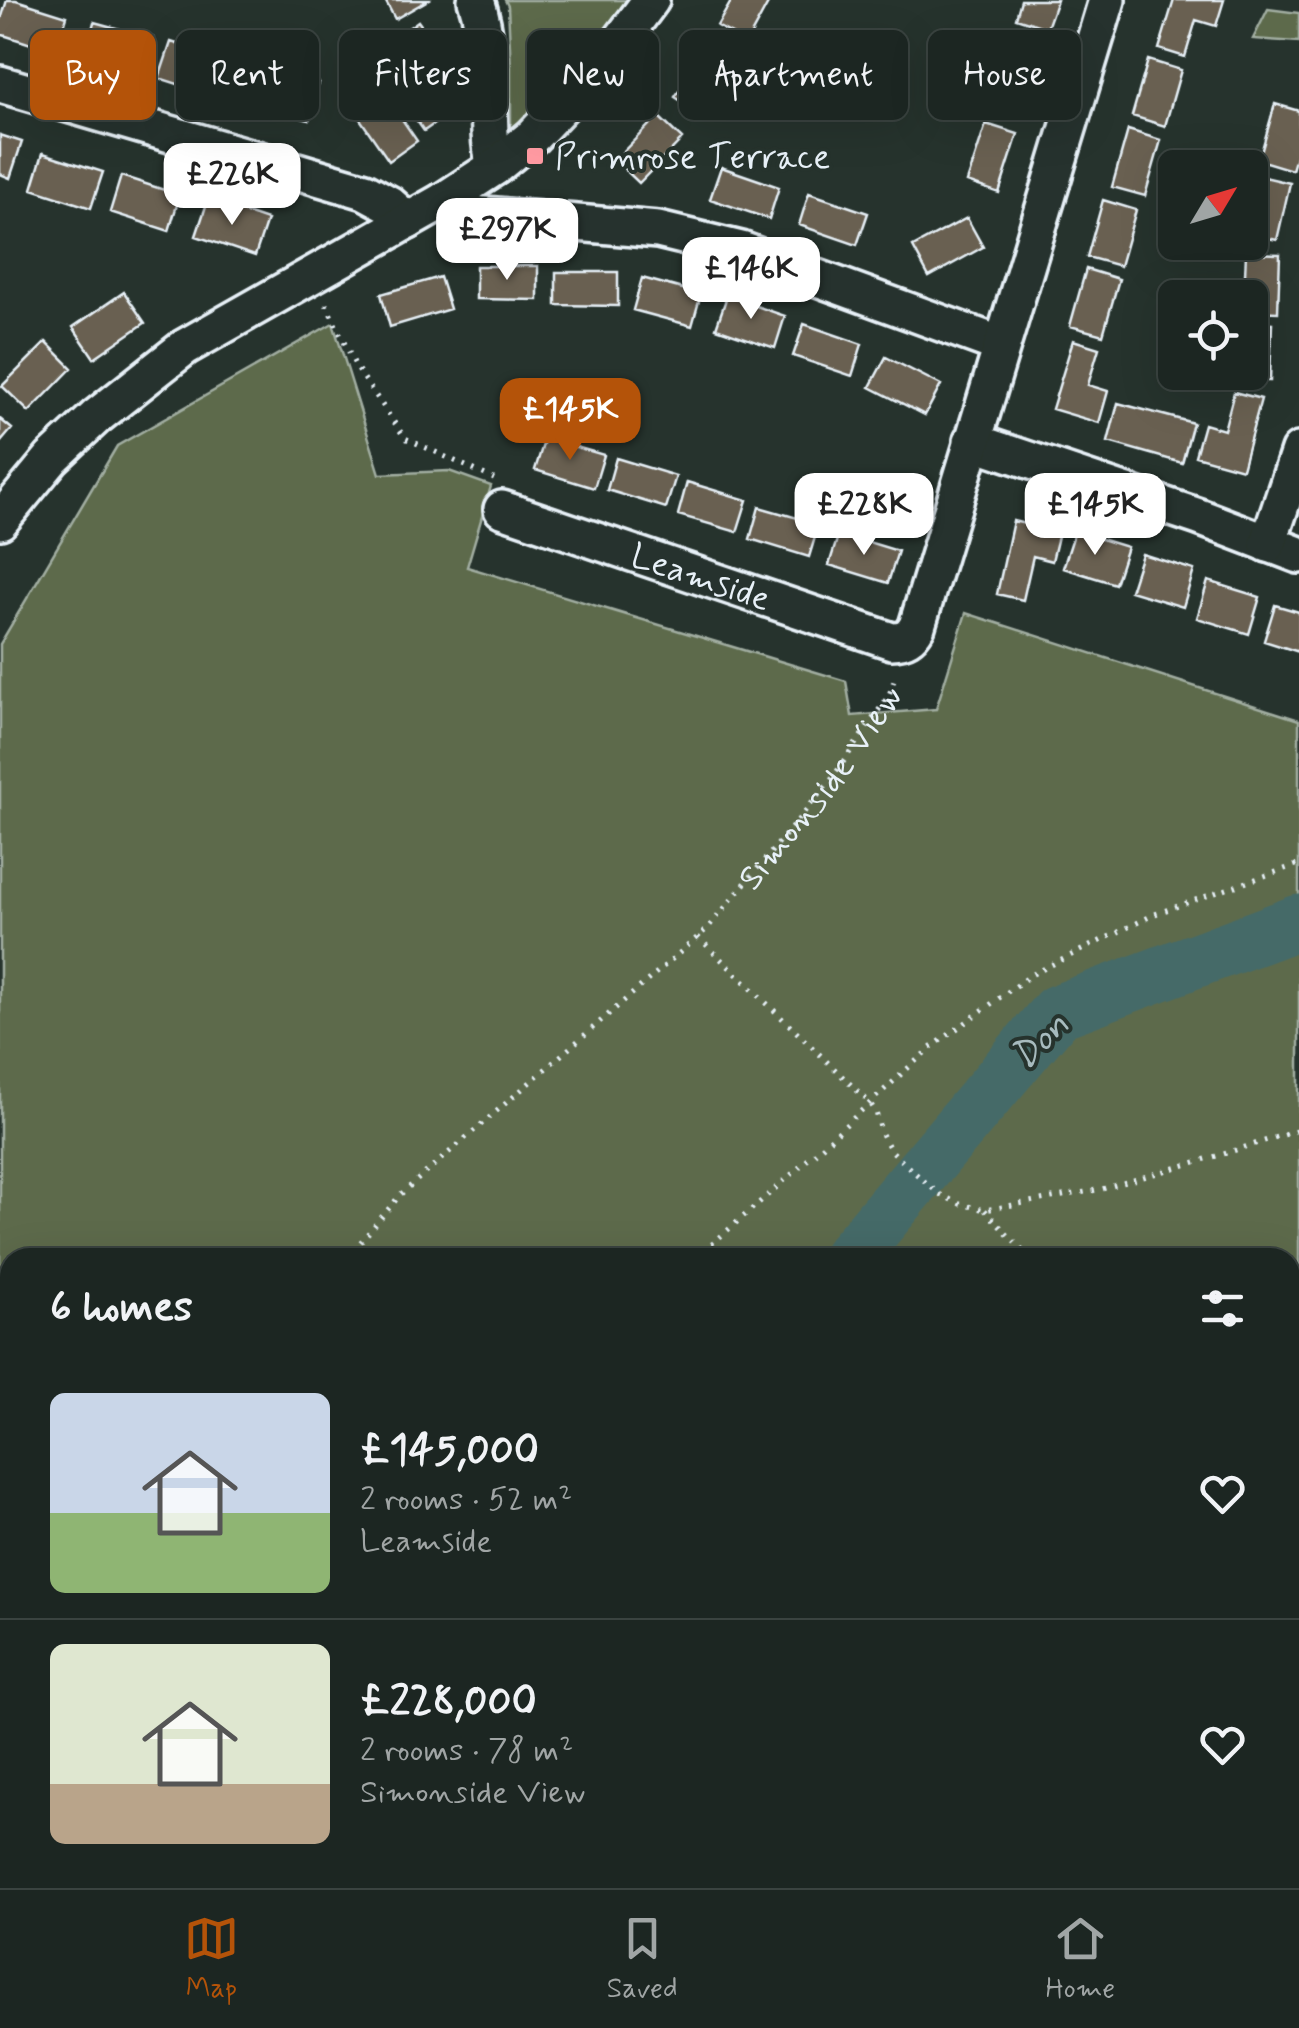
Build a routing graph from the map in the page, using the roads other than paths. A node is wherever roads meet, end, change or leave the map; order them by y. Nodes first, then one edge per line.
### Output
1 (476, 0) edge
2 (652, 0) edge
3 (1107, 0) edge
4 (0, 84) edge
5 (496, 167) junction
6 (443, 202) junction
7 (408, 221) junction
8 (1001, 345) junction
9 (972, 442) junction
10 (1299, 452) edge
11 (501, 496) road end
12 (0, 521) edge
13 (1284, 550) edge
14 (898, 641) joint

1 - 5 street
2 - 5 street
3 - 8 street, Simonside View
4 - 7 street
5 - 6 street
6 - 7 street
6 - 8 street
7 - 12 street
8 - 9 street, Simonside View
9 - 13 street
9 - 14 street, Simonside View
10 - 13 street
11 - 14 street, Leamside

